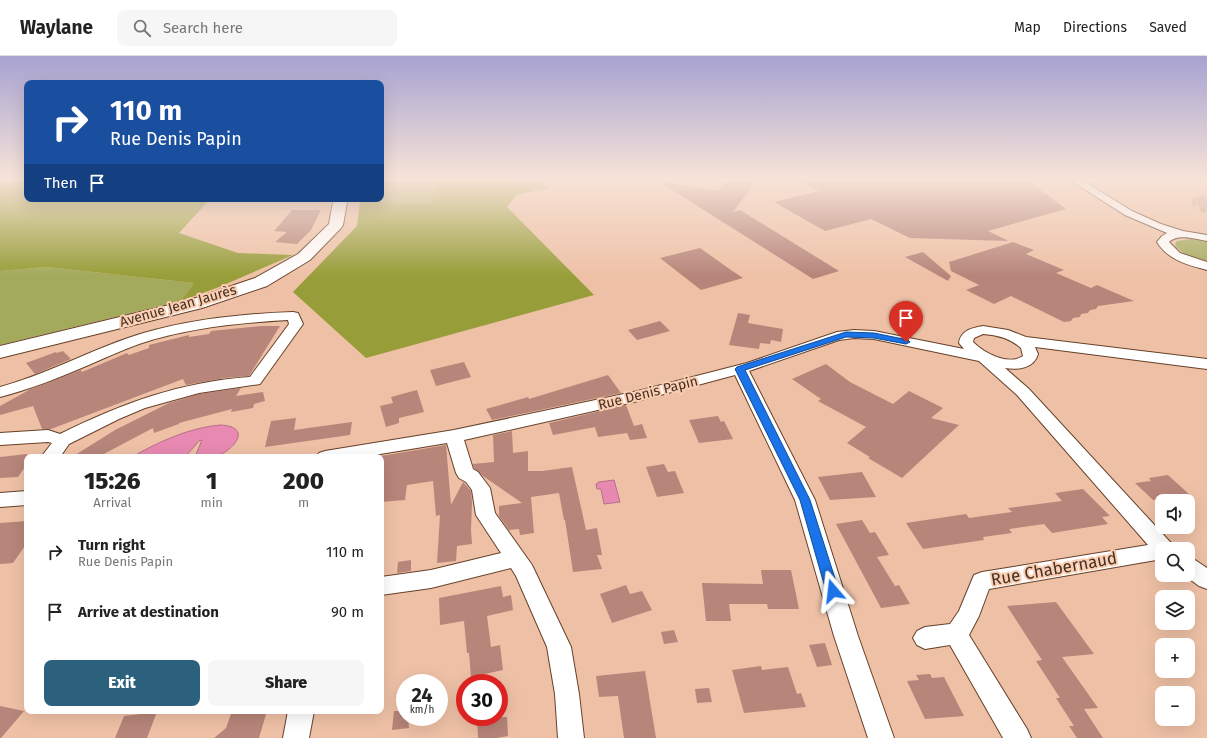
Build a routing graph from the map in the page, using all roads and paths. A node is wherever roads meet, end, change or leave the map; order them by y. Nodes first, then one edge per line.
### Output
1 (338, 212) edge
2 (1113, 212) edge
3 (1125, 212) edge
4 (1187, 235) junction
5 (1207, 238) edge
6 (1163, 241) junction
7 (1207, 266) edge
8 (1021, 341) junction
9 (966, 343) junction
10 (944, 350) junction
11 (1095, 351) junction
12 (0, 352) edge
13 (1031, 355) junction
14 (984, 358) junction
15 (1017, 364) junction
16 (1207, 364) edge
17 (740, 369) junction
18 (0, 392) edge
19 (1023, 392) junction
20 (454, 436) junction
21 (0, 439) edge
22 (62, 440) junction
23 (52, 454) edge
24 (343, 454) edge
25 (1156, 542) edge
26 (1155, 551) edge
27 (515, 558) junction
28 (1195, 571) edge
29 (1207, 580) edge
30 (384, 586) edge
31 (956, 634) junction
32 (925, 638) dead end
33 (300, 714) edge
34 (296, 738) edge
35 (571, 738) edge
36 (881, 738) edge
37 (1018, 738) edge

1 - 12 main road, Avenue Jean Jaurès
2 - 6 street
3 - 4 street
4 - 5 street
4 - 6 street
6 - 7 street
8 - 9 street
8 - 11 street
8 - 13 street
9 - 10 street, Rue Denis Papin
9 - 14 street, Rue Chabernaud
10 - 14 street
10 - 17 street, Rue Denis Papin
11 - 13 street
11 - 16 street
13 - 15 street
14 - 15 street
14 - 19 street, Rue Chabernaud
15 - 19 street
17 - 20 street, Rue Denis Papin
17 - 36 street
18 - 22 street
19 - 25 street, Rue Chabernaud
20 - 24 street, Rue Denis Papin
20 - 27 street
21 - 22 street
22 - 23 street
26 - 31 street, Rue Chabernaud
27 - 30 street
27 - 35 street
28 - 29 street
31 - 32 street
31 - 37 street
33 - 34 street

